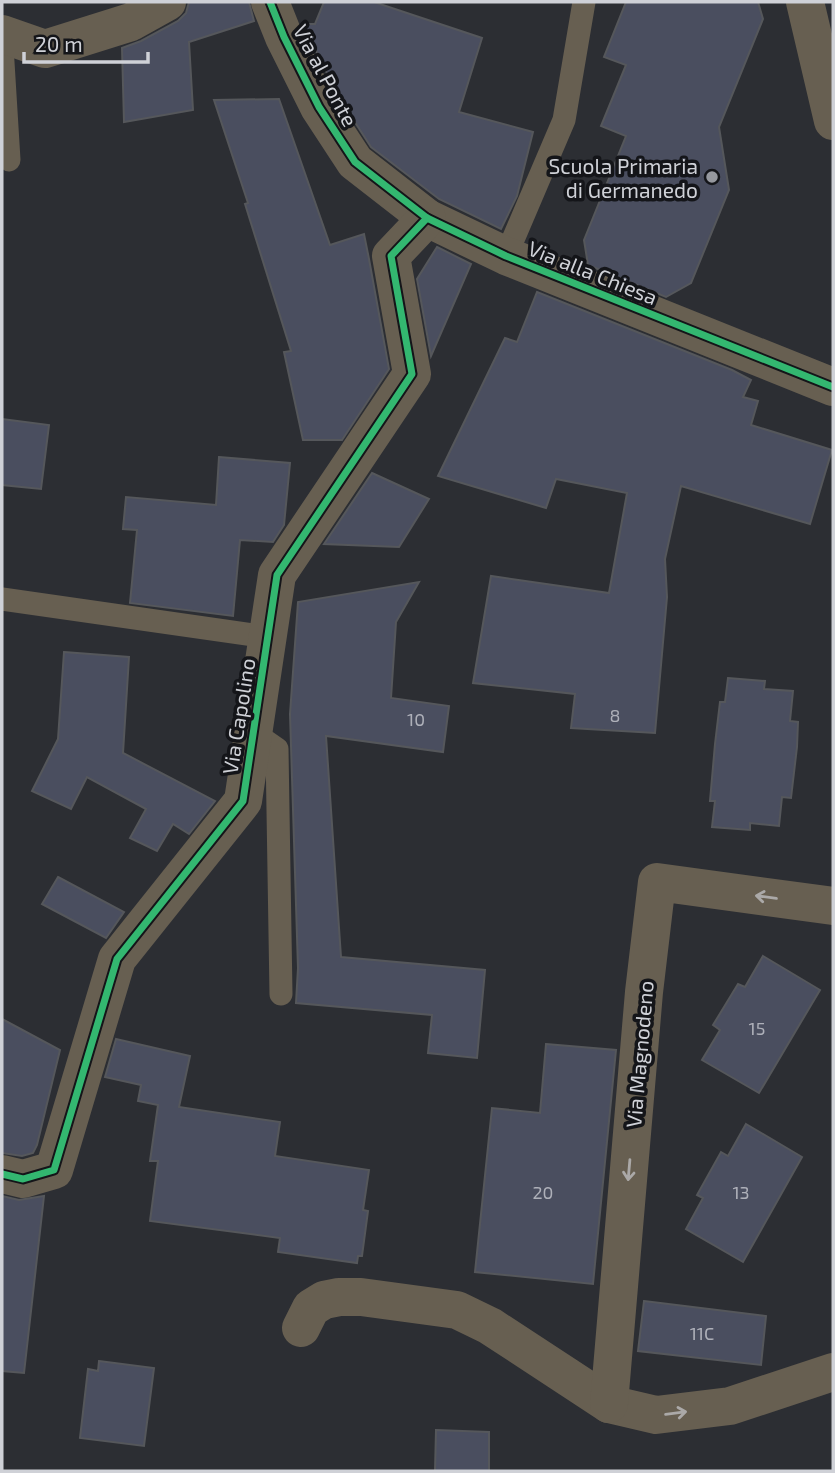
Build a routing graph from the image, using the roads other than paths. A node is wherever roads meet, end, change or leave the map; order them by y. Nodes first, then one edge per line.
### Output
1 (167, 2) edge
2 (270, 2) edge
3 (584, 2) edge
4 (805, 2) edge
5 (2, 34) edge
6 (2, 46) edge
7 (833, 121) edge
8 (9, 160) dead end
9 (355, 162) joint
10 (427, 218) junction
11 (506, 256) junction
12 (833, 387) edge
13 (2, 599) edge
14 (268, 637) junction
15 (254, 733) junction
16 (833, 906) edge
17 (281, 994) dead end
18 (2, 1174) edge
19 (301, 1328) dead end
20 (833, 1372) edge
21 (609, 1404) junction

1 - 5 street
2 - 9 street, Via al Ponte
3 - 11 lane, Via alla Chiesa
4 - 7 street
6 - 8 lane
9 - 10 street, Via alla Chiesa
10 - 11 street, Via alla Chiesa
10 - 14 street, Via Capolino
11 - 12 street, Via alla Chiesa
13 - 14 lane
14 - 15 street, Via Capolino
15 - 17 lane
15 - 18 street, Via Capolino
16 -> 21 street, Via Magnodeno
19 - 21 street
21 -> 20 street

